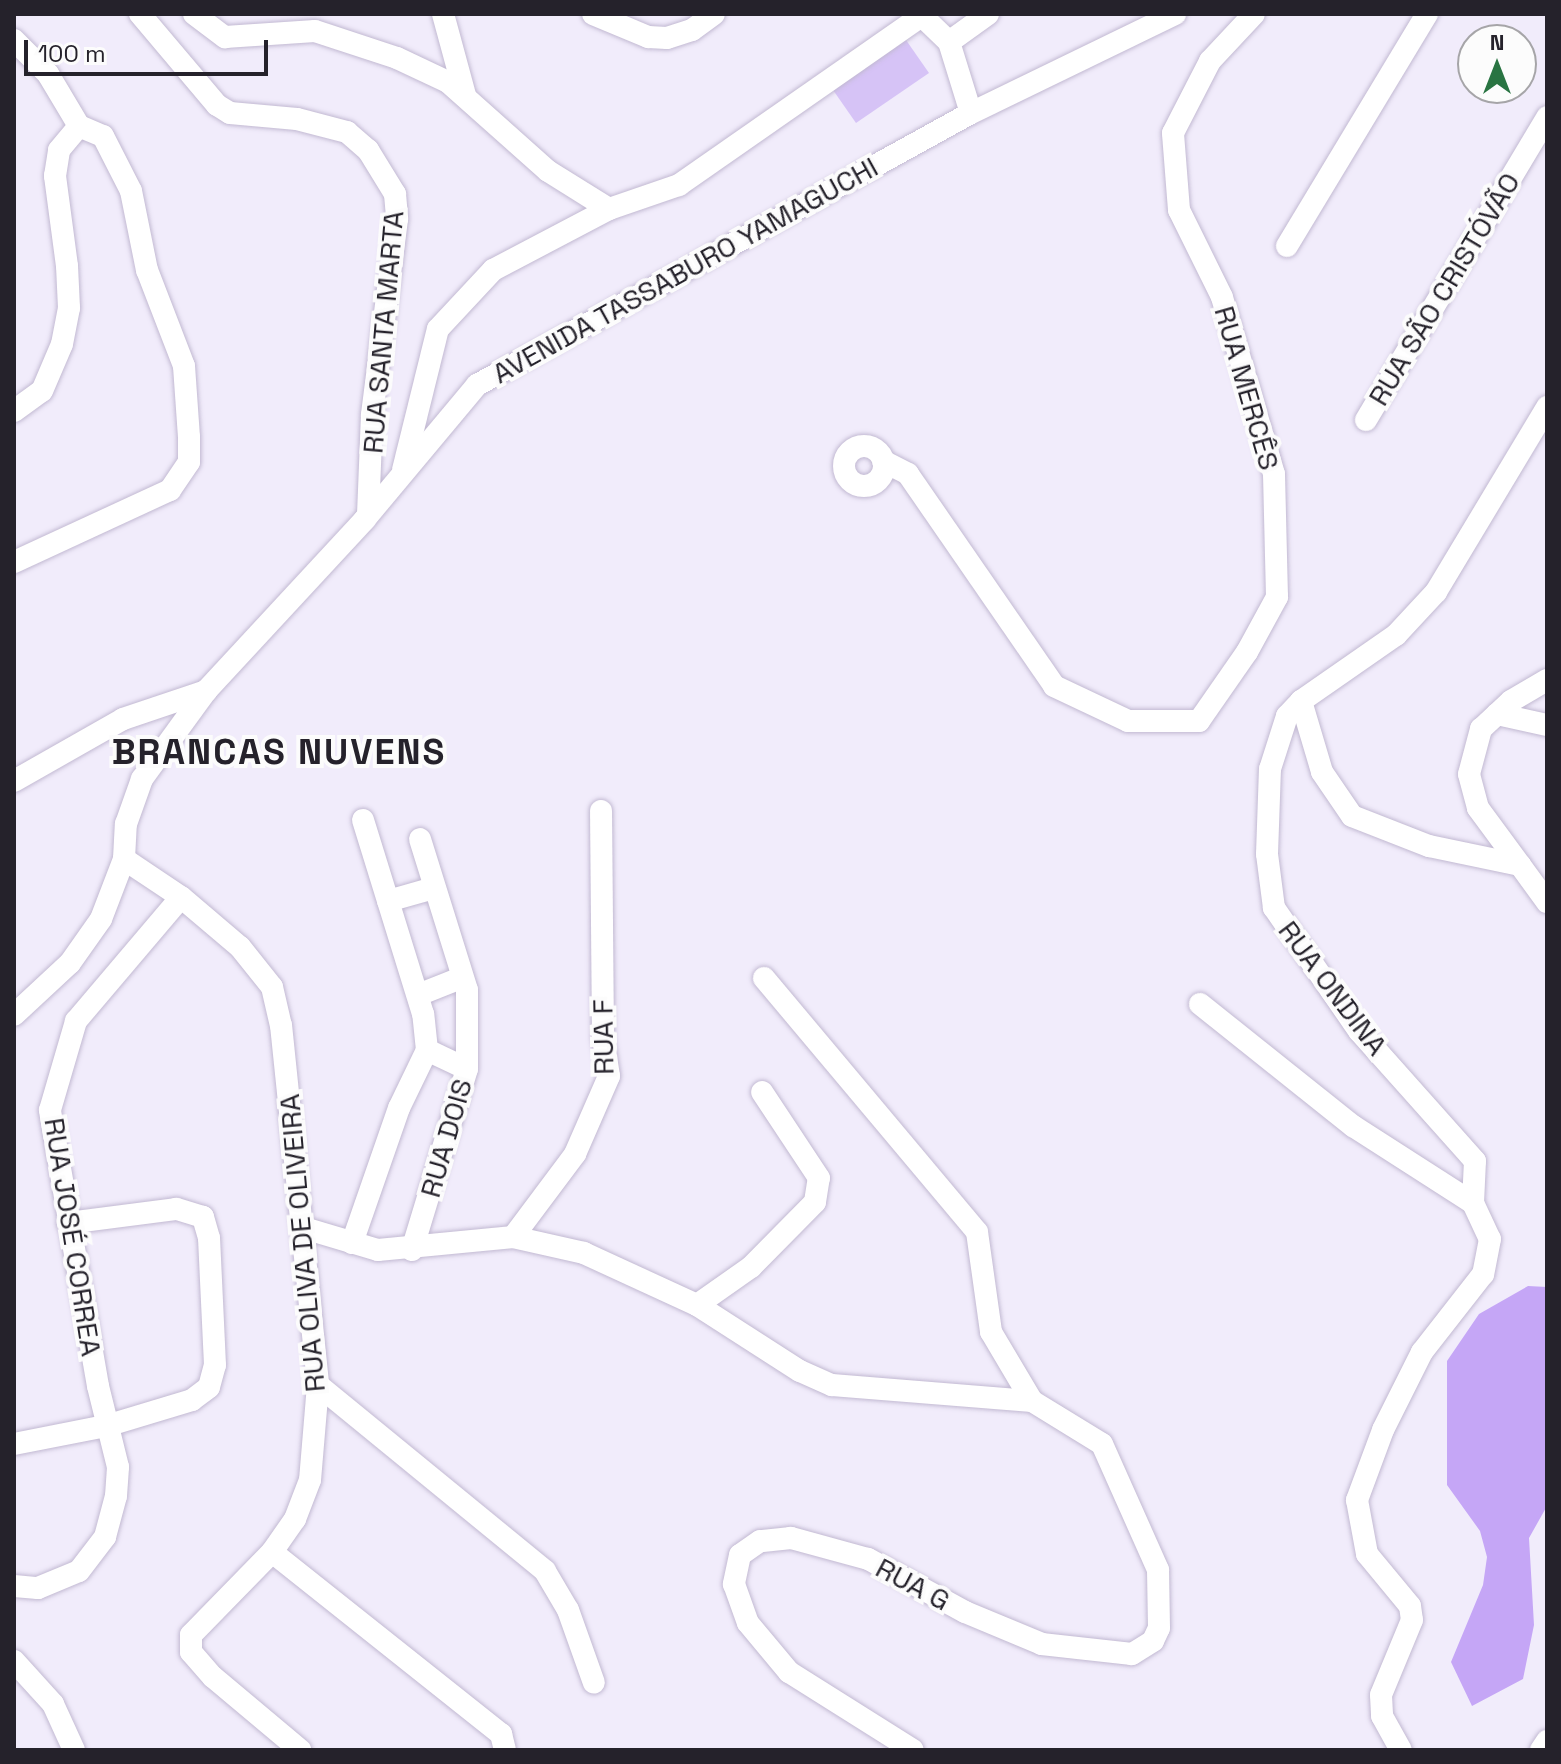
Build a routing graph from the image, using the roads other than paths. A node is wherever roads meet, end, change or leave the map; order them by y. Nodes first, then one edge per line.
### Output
1 (140, 14) edge
2 (194, 14) edge
3 (443, 14) edge
4 (593, 14) edge
5 (714, 14) edge
6 (988, 14) edge
7 (1175, 14) edge
8 (1254, 14) edge
9 (1427, 14) edge
10 (920, 15) edge
11 (14, 40) edge
12 (949, 42) junction
13 (465, 95) junction
14 (971, 113) junction
15 (1547, 117) edge
16 (79, 126) junction
17 (609, 209) junction
18 (1287, 246) dead end
19 (1547, 407) edge
20 (14, 411) edge
21 (1366, 420) dead end
22 (883, 461) dead end
23 (402, 475) junction
24 (368, 515) junction
25 (14, 562) edge
26 (1547, 680) edge
27 (206, 691) junction
28 (1301, 701) junction
29 (1497, 714) junction
30 (1547, 725) edge
31 (14, 781) edge
32 (601, 811) dead end
33 (363, 820) dead end
34 (420, 839) dead end
35 (124, 859) junction
36 (1520, 865) junction
37 (434, 888) junction
38 (181, 897) junction
39 (388, 901) junction
40 (1547, 902) edge
41 (461, 978) junction
42 (764, 978) dead end
43 (418, 995) junction
44 (1200, 1004) dead end
45 (14, 1015) edge
46 (427, 1050) junction
47 (467, 1069) junction
48 (762, 1092) dead end
49 (1473, 1203) junction
50 (68, 1223) junction
51 (304, 1228) junction
52 (513, 1237) junction
53 (352, 1243) junction
54 (412, 1250) junction
55 (697, 1305) junction
56 (318, 1385) junction
57 (1032, 1401) junction
58 (106, 1426) junction
59 (14, 1444) edge
60 (272, 1552) junction
61 (14, 1586) edge
62 (14, 1661) edge
63 (594, 1683) dead end
64 (1547, 1741) edge
65 (74, 1750) edge
66 (300, 1750) edge
67 (505, 1750) edge
68 (913, 1750) edge
69 (1401, 1750) edge
70 (1541, 1750) edge

1 - 24 street, RUA SANTA MARTA
2 - 13 street
3 - 13 street
4 - 5 street
6 - 12 street
7 - 14 street, AVENIDA TASSABURO YAMAGUCHI
8 - 22 street, RUA MERCÊS
9 - 18 street
10 - 12 street
10 - 17 street
11 - 16 street
12 - 14 street
13 - 17 street
14 - 23 street, AVENIDA TASSABURO YAMAGUCHI
15 - 21 street, RUA SÃO CRISTÓVÃO
16 - 20 street
16 - 25 street
17 - 23 street
19 - 28 street
23 - 24 street, AVENIDA TASSABURO YAMAGUCHI
24 - 27 street, AVENIDA TASSABURO YAMAGUCHI
26 - 29 street
27 - 31 street
27 - 35 street, AVENIDA TASSABURO YAMAGUCHI
28 - 36 street
28 - 49 street, RUA ONDINA
29 - 30 street
29 - 36 street
32 - 52 street, RUA F
33 - 39 street
34 - 37 street, RUA DOIS
35 - 38 street, RUA OLIVA DE OLIVEIRA
35 - 45 street, AVENIDA TASSABURO YAMAGUCHI
36 - 40 street
37 - 39 street
37 - 41 street, RUA DOIS
38 - 50 street, RUA JOSÉ CORREA
38 - 51 street, RUA OLIVA DE OLIVEIRA
39 - 43 street
41 - 43 street
41 - 47 street, RUA DOIS
42 - 57 street
43 - 46 street
44 - 49 street
46 - 47 street
46 - 53 street
47 - 54 street, RUA DOIS
48 - 55 street
49 - 69 street, RUA ONDINA
50 - 58 street, RUA JOSÉ CORREA
50 - 58 street
51 - 53 street
51 - 56 street, RUA OLIVA DE OLIVEIRA
52 - 54 street
52 - 55 street
53 - 54 street
55 - 57 street
56 - 60 street, RUA OLIVA DE OLIVEIRA
56 - 63 street
57 - 68 street, RUA G
58 - 59 street
58 - 61 street, RUA JOSÉ CORREA
60 - 66 street, RUA OLIVA DE OLIVEIRA
60 - 67 street
62 - 65 street
64 - 70 street

